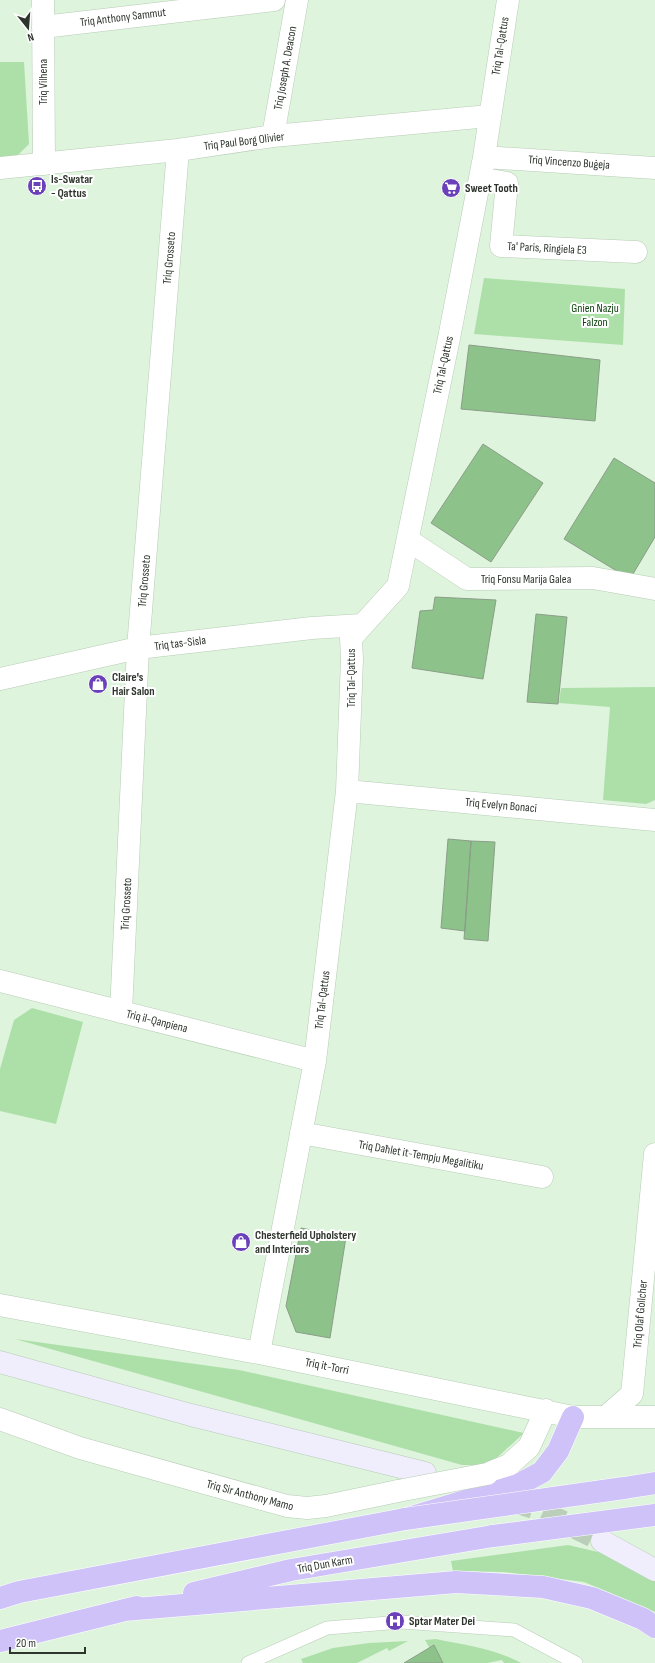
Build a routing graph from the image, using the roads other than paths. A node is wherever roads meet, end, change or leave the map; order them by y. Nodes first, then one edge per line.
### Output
1 (43, 0) edge
2 (274, 0) edge
3 (297, 0) edge
4 (508, 0) edge
5 (43, 26) junction
6 (489, 116) junction
7 (273, 136) junction
8 (178, 150) junction
9 (484, 156) junction
10 (44, 164) junction
11 (0, 168) edge
12 (655, 168) edge
13 (480, 178) junction
14 (636, 252) dead end
15 (408, 540) junction
16 (655, 589) edge
17 (362, 625) junction
18 (138, 648) junction
19 (0, 679) edge
20 (347, 791) junction
21 (655, 820) edge
22 (0, 983) edge
23 (121, 1012) junction
24 (315, 1061) junction
25 (301, 1133) junction
26 (655, 1154) edge
27 (542, 1177) dead end
28 (0, 1305) edge
29 (259, 1353) junction
30 (0, 1362) edge
31 (546, 1410) junction
32 (607, 1416) junction
33 (573, 1417) junction
34 (655, 1417) edge
35 (0, 1419) edge
36 (425, 1473) dead end
37 (655, 1483) edge
38 (655, 1515) edge
39 (405, 1519) junction
40 (602, 1541) tunnel mouth
41 (655, 1570) edge
42 (6, 1594) edge
43 (124, 1610) junction
44 (655, 1627) edge
45 (0, 1641) edge
46 (248, 1663) edge
47 (576, 1663) edge

1 - 5 street, Triq Vilhena
2 - 5 street, Triq Anthony Sammut
3 - 7 street, Triq Joseph A. Deacon
4 - 6 street, Triq Tal-Qattus
5 - 10 street, Triq Vilhena
6 - 7 street, Triq Paul Borg Olivier
6 - 9 street, Triq Tal-Qattus
7 - 8 street, Triq Paul Borg Olivier
8 - 10 street, Triq Paul Borg Olivier
8 - 18 street, Triq Grosseto
9 - 12 street, Triq Vincenzo Buġeja
9 - 13 street, Triq Tal-Qattus
10 - 11 street, Triq Paul Borg Olivier
13 - 14 street, Ta' Paris, Ringiela E3
13 - 15 street, Triq Tal-Qattus
15 - 16 street, Triq Fonsu Marija Galea
15 - 17 street, Triq Tal-Qattus
17 - 18 street, Triq tas-Sisla
17 - 20 street, Triq Tal-Qattus
18 - 19 street, Triq tas-Sisla
18 - 23 street, Triq Grosseto
20 - 21 street, Triq Evelyn Bonaci
20 - 24 street, Triq Tal-Qattus
22 - 23 street, Triq il-Qanpiena
23 - 24 street, Triq il-Qanpiena
24 - 25 street, Triq Tal-Qattus
25 - 27 street, Triq Daħlet it-Tempju Megalitiku
25 - 29 street, Triq Tal-Qattus
26 - 32 street, Triq Olaf Gollcher
28 - 29 street, Triq it-Torri
29 - 31 street, Triq it-Torri
30 - 36 main road
31 - 33 street, Triq it-Torri
31 - 35 street, Triq Sir Anthony Mamo, bridge
32 - 33 street, Triq it-Torri
32 - 34 street, Triq it-Torri
33 - 39 highway
37 - 39 highway, bridge
38 - 43 highway, Triq Dun Karm, bridge
39 - 42 highway
40 - 41 main road
43 - 44 highway
43 - 45 highway, Triq Dun Karm
46 - 47 lane

